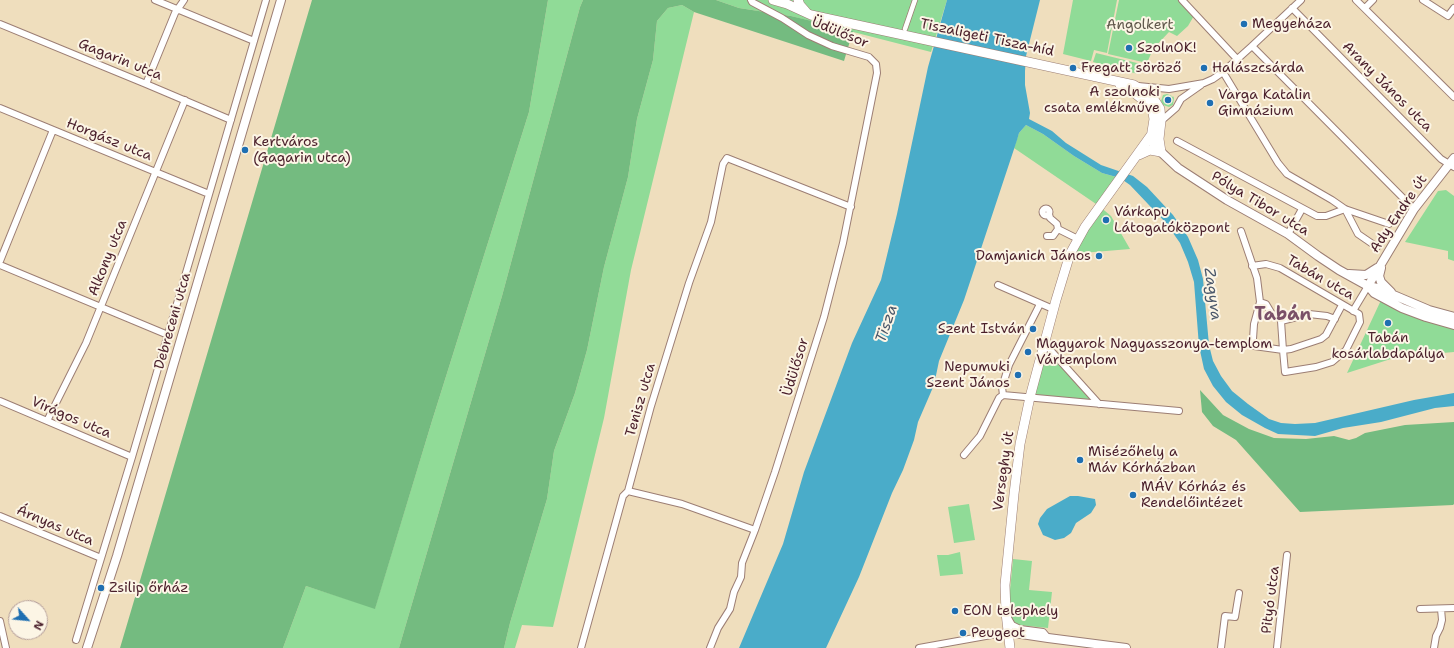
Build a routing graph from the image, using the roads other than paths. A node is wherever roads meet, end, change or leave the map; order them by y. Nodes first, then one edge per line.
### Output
1 (155, 0) edge
2 (184, 0) edge
3 (266, 0) edge
4 (281, 0) edge
5 (751, 0) edge
6 (774, 0) edge
7 (915, 0) edge
8 (1182, 0) edge
9 (1301, 0) edge
10 (1356, 0) edge
11 (1373, 0) edge
12 (1423, 0) edge
13 (795, 2) edge
14 (1292, 8) junction
15 (1365, 8) junction
16 (1454, 8) edge
17 (177, 9) junction
18 (0, 24) edge
19 (907, 32) junction
20 (254, 41) junction
21 (1252, 46) junction
22 (1237, 59) junction
23 (1223, 72) junction
24 (1112, 80) junction
25 (1204, 83) junction
26 (146, 84) junction
27 (1134, 85) junction
28 (1165, 89) junction
29 (1454, 97) edge
30 (185, 100) junction
31 (1156, 106) junction
32 (0, 108) edge
33 (1172, 110) junction
34 (231, 120) junction
35 (1161, 121) junction
36 (53, 130) junction
37 (1152, 138) junction
38 (1177, 141) dead end
39 (1140, 152) junction
40 (1161, 152) junction
41 (1454, 158) edge
42 (1451, 166) edge
43 (155, 172) junction
44 (209, 194) junction
45 (851, 207) junction
46 (1302, 209) junction
47 (1345, 209) junction
48 (1414, 209) junction
49 (1049, 214) dead end
50 (1389, 224) dead end
51 (1058, 228) junction
52 (1241, 231) dead end
53 (1288, 234) junction
54 (1048, 236) dead end
55 (1078, 239) junction
56 (1376, 246) dead end
57 (0, 261) edge
58 (1383, 261) junction
59 (0, 265) edge
60 (1252, 266) junction
61 (1344, 273) junction
62 (998, 285) dead end
63 (1368, 286) junction
64 (1396, 296) junction
65 (1260, 302) junction
66 (1040, 304) junction
67 (1054, 304) junction
68 (1342, 305) junction
69 (101, 307) junction
70 (1353, 311) junction
71 (1454, 317) edge
72 (1335, 319) junction
73 (1282, 321) junction
74 (1454, 325) edge
75 (168, 335) junction
76 (1044, 343) junction
77 (1283, 350) junction
78 (1003, 395) junction
79 (1030, 397) junction
80 (0, 402) edge
81 (1099, 404) junction
82 (1179, 411) dead end
83 (47, 421) junction
84 (964, 455) dead end
85 (132, 457) junction
86 (628, 491) junction
87 (0, 516) edge
88 (755, 530) junction
89 (1287, 555) dead end
90 (101, 558) junction
91 (1239, 593) dead end
92 (1454, 608) edge
93 (1420, 609) dead end
94 (1441, 609) junction
95 (1006, 613) junction
96 (0, 621) edge
97 (1008, 632) junction
98 (1048, 638) junction
99 (76, 640) dead end
100 (1109, 647) edge
101 (6, 648) edge
102 (87, 648) edge
103 (581, 648) edge
104 (710, 648) edge
105 (919, 648) edge
106 (1010, 648) edge
107 (1126, 648) edge
108 (1221, 648) edge
109 (1277, 648) edge
110 (1434, 648) edge

1 - 17 street
2 - 17 street
3 - 20 street, Debreceni utca
4 - 102 street, Debreceni utca
5 - 45 street, Üdülősor
6 - 13 main road
7 - 19 street
8 - 22 street
9 - 14 street
10 - 15 street
11 - 15 street
12 - 16 street
13 - 19 main road, Tiszaligeti Tisza-híd
14 - 21 street
14 - 42 street, Arany János utca
15 - 29 street
17 - 20 street
17 - 26 street
18 - 26 street, Gagarin utca
19 - 24 main road, Tiszaligeti Tisza-híd
20 - 34 street, Debreceni utca
21 - 22 street
21 - 48 street
22 - 23 street
23 - 25 street
23 - 47 street
24 - 27 main road, Tiszaligeti Tisza-híd
24 - 31 main road
25 - 28 street
25 - 33 street
26 - 30 street, Gagarin utca
27 - 28 street
27 - 31 main road
28 - 31 street
30 - 34 street, Gagarin utca
30 - 43 street, Alkony utca
31 - 33 street
31 - 35 main road
31 - 37 main road
32 - 36 street, Horgász utca
33 - 35 street
34 - 44 street, Debreceni utca
35 - 37 main road, Verseghy út
35 - 40 main road
36 - 43 street, Horgász utca
36 - 57 street
37 - 39 main road, Verseghy út
37 - 40 street, Pólya Tibor utca
38 - 46 street
39 - 40 main road
39 - 55 main road, Verseghy út
40 - 53 street, Pólya Tibor utca
41 - 42 street, Ady Endre út
42 - 48 street, Ady Endre út
43 - 44 street, Horgász utca
43 - 69 street, Alkony utca
44 - 75 street, Debreceni utca
45 - 86 street, Tenisz utca
45 - 88 street, Üdülősor
46 - 47 street
46 - 53 street
47 - 50 street
47 - 56 street
48 - 58 street, Ady Endre út
49 - 51 street
51 - 54 street
51 - 55 street
52 - 60 street
53 - 61 street, Pólya Tibor utca
55 - 67 main road, Verseghy út
58 - 61 street
58 - 63 street, Ady Endre út
58 - 64 street
59 - 69 street
60 - 65 street
60 - 68 street, Tabán utca
61 - 63 street, Pólya Tibor utca
62 - 66 street
63 - 64 street
63 - 70 street
63 - 74 street
64 - 71 street
65 - 73 street
65 - 77 street
66 - 67 street
66 - 78 street
67 - 76 main road, Verseghy út
68 - 70 street, Tabán utca
68 - 72 street
69 - 75 street
69 - 83 street, Alkony utca
70 - 77 street
72 - 73 street
72 - 77 street
73 - 77 street
75 - 85 street, Debreceni utca
76 - 79 main road, Verseghy út
76 - 81 street
78 - 79 street
78 - 84 street, Verseghy út
79 - 81 street
79 - 95 main road, Verseghy út
80 - 83 street, Virágos utca
81 - 82 street
83 - 85 street, Virágos utca
85 - 90 street, Debreceni utca
86 - 88 street
86 - 103 street, Tenisz utca
87 - 90 street, Árnyas utca
88 - 104 street, Üdülősor
89 - 109 street, Pityó utca
90 - 99 street, Debreceni utca
91 - 108 street
92 - 94 street
93 - 94 street
94 - 110 street
95 - 97 main road, Verseghy út
95 - 98 street
96 - 101 street
97 - 98 street
97 - 105 street
97 - 106 main road, Verseghy út
98 - 100 street
100 - 107 street

